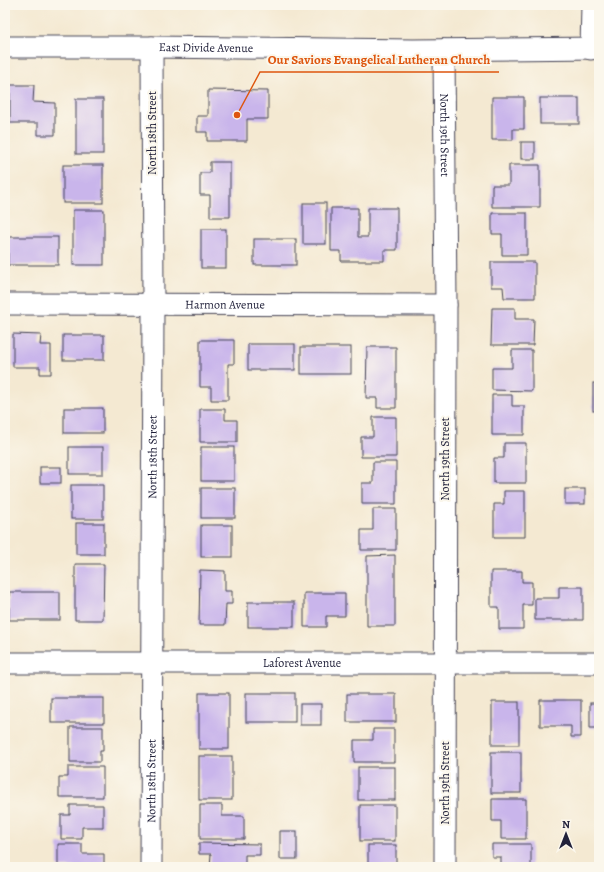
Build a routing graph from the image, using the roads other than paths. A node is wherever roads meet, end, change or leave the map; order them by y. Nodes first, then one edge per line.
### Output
1 (592, 5) edge
2 (152, 47) junction
3 (5, 48) edge
4 (595, 49) edge
5 (444, 50) junction
6 (5, 304) edge
7 (153, 304) junction
8 (446, 305) junction
9 (445, 662) junction
10 (599, 662) edge
11 (5, 663) edge
12 (151, 664) junction
13 (151, 867) edge
14 (445, 867) edge

1 - 4 street
2 - 3 street, East Divide Avenue
2 - 5 street, East Divide Avenue
2 - 7 street, North 18th Street
4 - 5 street, East Divide Avenue
5 - 8 street, North 19th Street
6 - 7 street, Harmon Avenue
7 - 8 street, Harmon Avenue
7 - 12 street, North 18th Street
8 - 9 street, North 19th Street
9 - 10 street, Laforest Avenue
9 - 12 street, Laforest Avenue
9 - 14 street, North 19th Street
11 - 12 street, Laforest Avenue
12 - 13 street, North 18th Street

